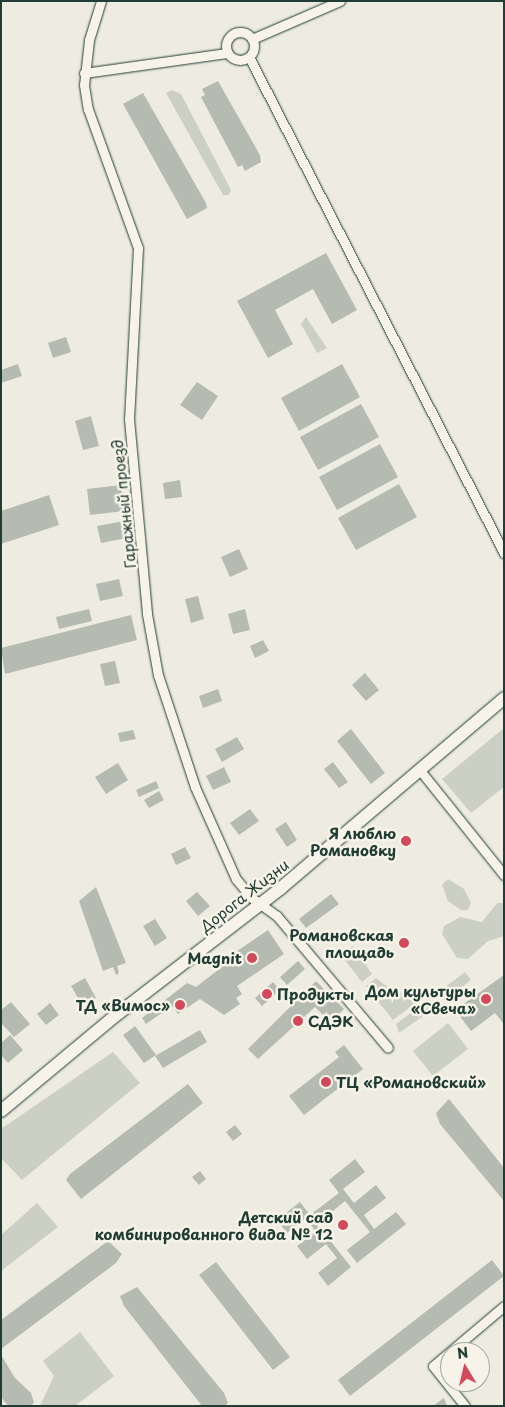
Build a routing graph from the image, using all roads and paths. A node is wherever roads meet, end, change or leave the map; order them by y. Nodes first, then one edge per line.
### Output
1 (101, 1) edge
2 (340, 1) edge
3 (252, 39) junction
4 (227, 53) junction
5 (249, 57) junction
6 (84, 73) junction
7 (504, 553) edge
8 (504, 698) edge
9 (419, 768) junction
10 (504, 875) edge
11 (260, 904) junction
12 (388, 1048) dead end
13 (1, 1112) edge
14 (504, 1306) edge
15 (465, 1406) edge

1 - 6 street, Гаражный проезд
2 - 3 street
3 - 4 street
3 - 5 street
4 - 5 street
4 - 6 street
5 - 7 street
6 - 11 street, Гаражный проезд
8 - 9 main road, Дорога Жизни
9 - 10 street
9 - 11 main road, Дорога Жизни
11 - 12 street, Гаражный проезд
11 - 13 main road, Дорога Жизни
14 - 15 street

